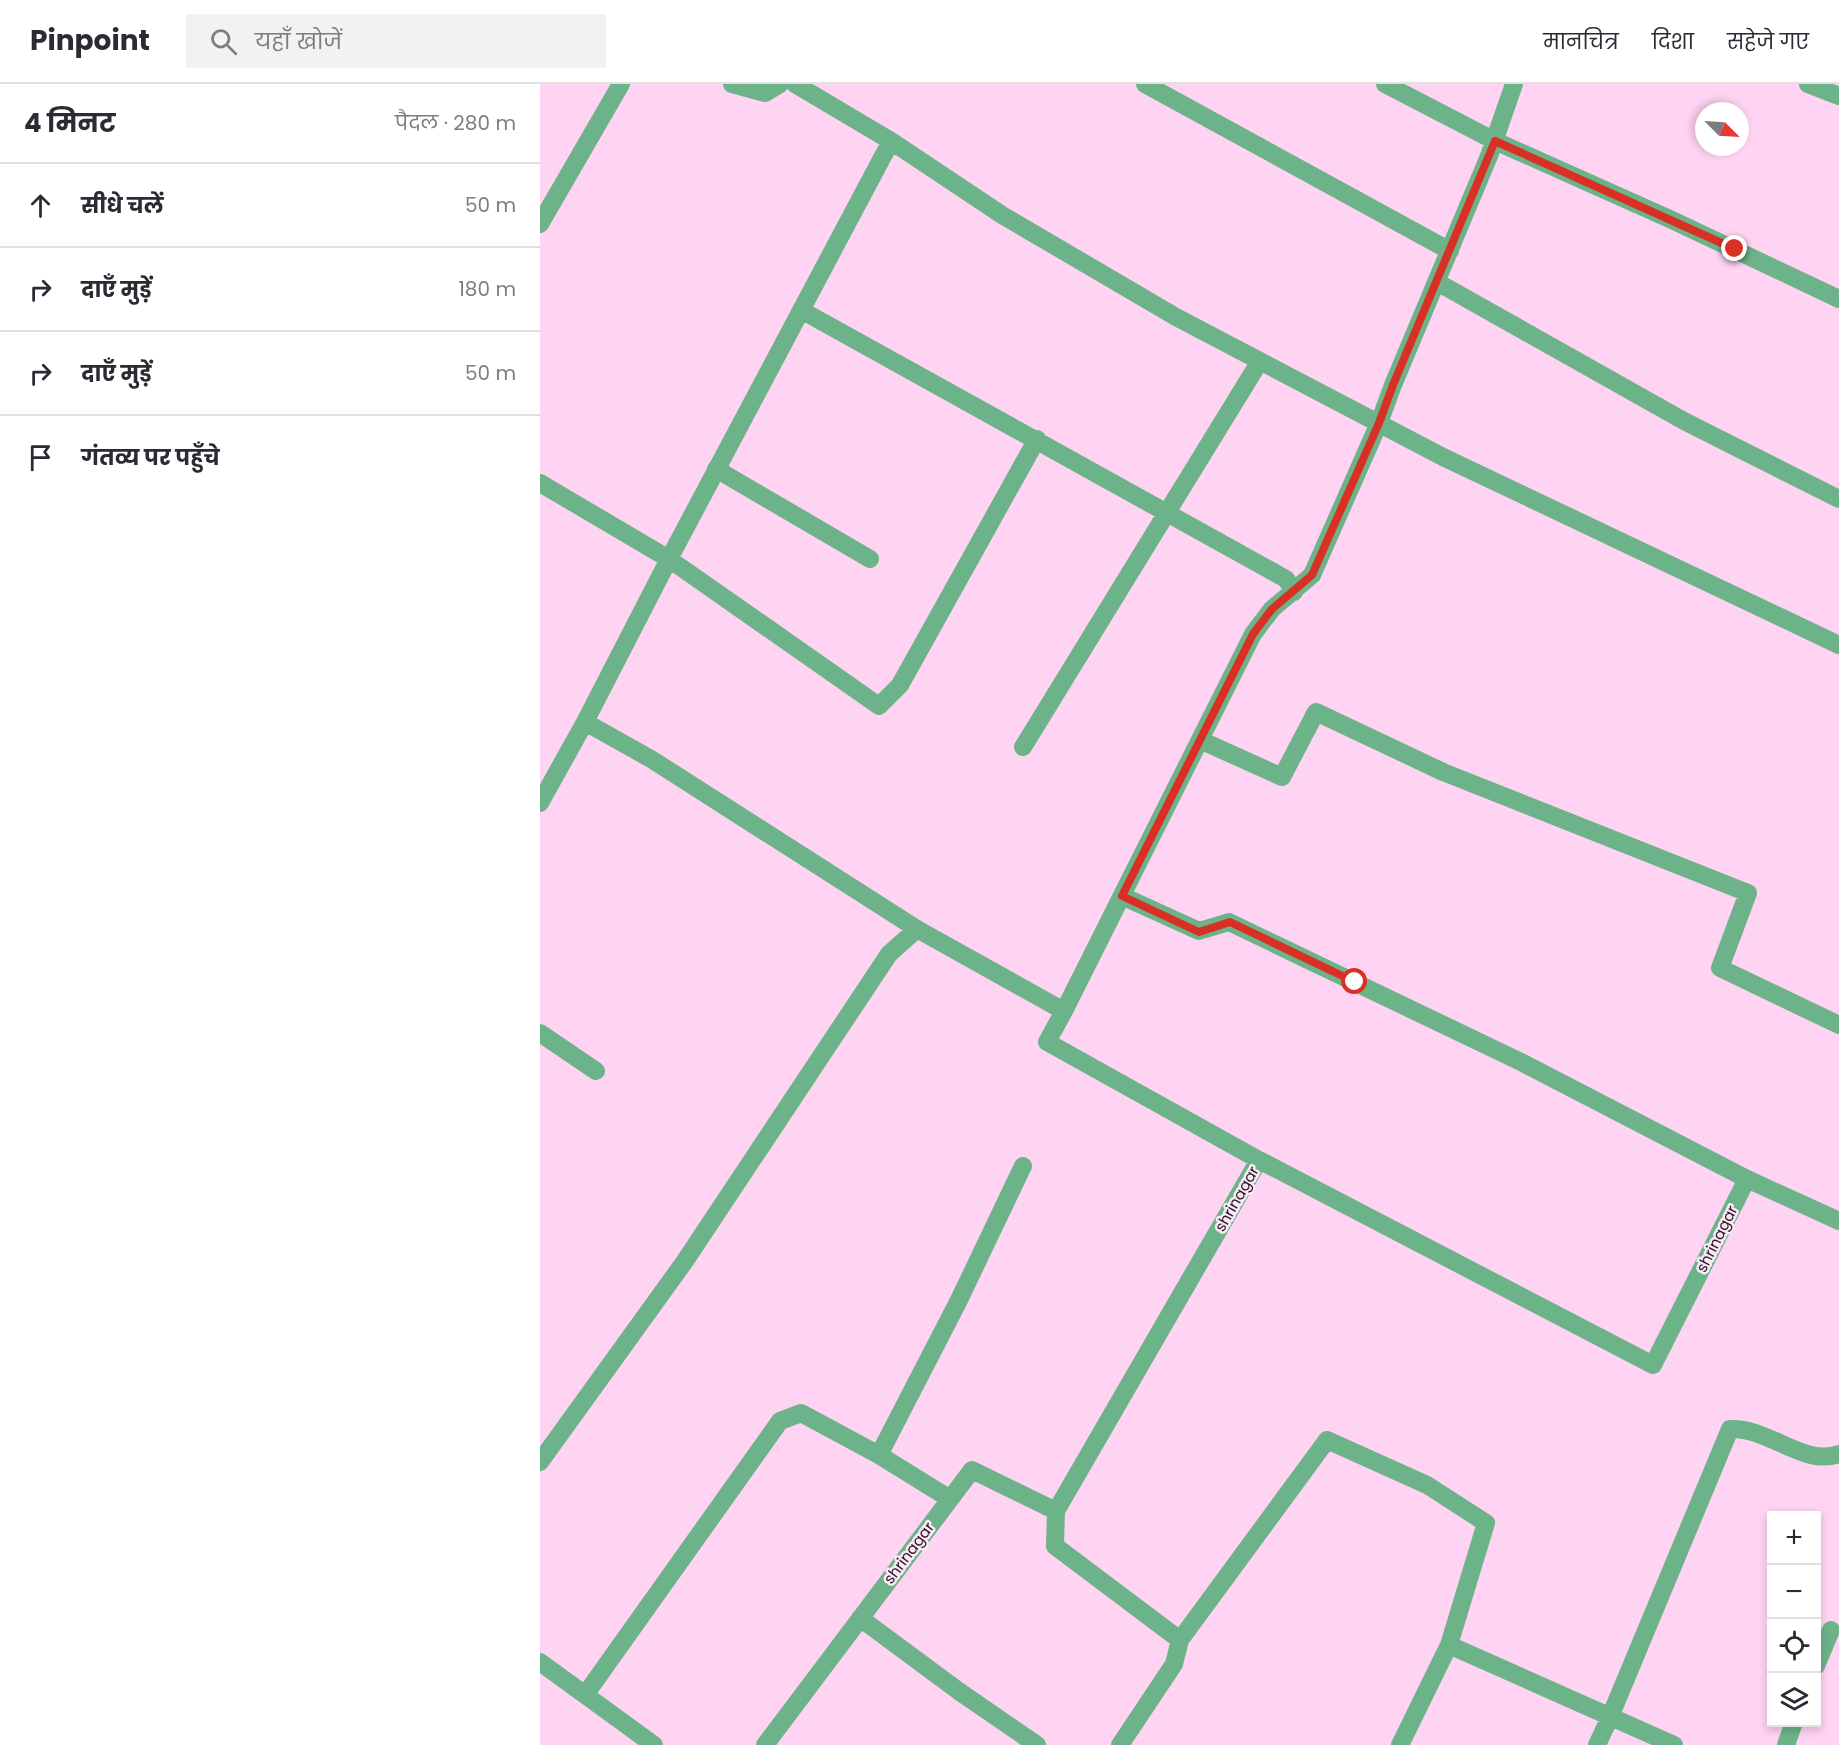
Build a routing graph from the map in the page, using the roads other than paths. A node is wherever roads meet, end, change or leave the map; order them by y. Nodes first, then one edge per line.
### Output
1 (621, 84) edge
2 (732, 84) edge
3 (780, 84) edge
4 (795, 84) edge
5 (1145, 84) edge
6 (1385, 84) edge
7 (1514, 84) edge
8 (1808, 84) edge
9 (1839, 96) edge
10 (891, 141) junction
11 (1495, 141) junction
12 (540, 224) edge
13 (1450, 251) junction
14 (1437, 282) junction
15 (1839, 299) edge
16 (801, 310) junction
17 (1260, 361) junction
18 (1379, 423) junction
19 (1037, 439) junction
20 (716, 469) junction
21 (540, 483) edge
22 (1839, 499) edge
23 (1166, 512) junction
24 (669, 559) junction
25 (870, 559) dead end
26 (1293, 592) junction
27 (1839, 645) edge
28 (585, 722) junction
29 (1200, 740) junction
30 (1023, 747) dead end
31 (540, 803) edge
32 (1122, 896) junction
33 (917, 929) junction
34 (1065, 1011) junction
35 (1839, 1024) edge
36 (540, 1033) edge
37 (596, 1071) dead end
38 (1259, 1160) junction
39 (1023, 1166) dead end
40 (1747, 1179) junction
41 (1839, 1221) edge
42 (1839, 1454) edge
43 (879, 1455) junction
44 (540, 1462) edge
45 (950, 1499) junction
46 (1056, 1511) junction
47 (860, 1618) junction
48 (1831, 1630) dead end
49 (1179, 1640) junction
50 (1449, 1645) junction
51 (1821, 1654) edge
52 (540, 1662) edge
53 (585, 1695) junction
54 (1610, 1717) junction
55 (1792, 1727) edge
56 (654, 1745) edge
57 (765, 1745) edge
58 (1037, 1745) edge
59 (1120, 1745) edge
60 (1401, 1745) edge
61 (1597, 1745) edge
62 (1674, 1745) edge
63 (1786, 1745) edge

1 - 12 street
2 - 3 street
4 - 10 street
5 - 13 street
6 - 11 street
7 - 11 street
8 - 9 street
10 - 16 street
10 - 17 street
11 - 13 street
11 - 15 street
13 - 14 street
14 - 18 street
14 - 22 street
16 - 19 street
16 - 20 street
17 - 18 street
17 - 23 street
18 - 26 street
18 - 27 street
19 - 23 street
19 - 24 street
20 - 24 street
20 - 25 street
21 - 24 street
23 - 26 street
23 - 30 street
24 - 28 street
26 - 29 street
28 - 31 street
28 - 33 street
29 - 32 street
29 - 35 street
32 - 34 street
32 - 40 street
33 - 34 street
33 - 44 street
34 - 38 street
36 - 37 street
38 - 40 street, shrinagar
38 - 46 street, shrinagar
39 - 43 street
40 - 41 street
42 - 54 street
43 - 45 street
43 - 53 street
45 - 46 street, shrinagar
45 - 47 street, shrinagar
46 - 49 street
47 - 57 street, shrinagar
47 - 58 street
48 - 51 street
49 - 50 street
49 - 59 street
50 - 54 street
50 - 60 street
52 - 53 street
53 - 56 street
54 - 61 street
54 - 62 street
55 - 63 street

